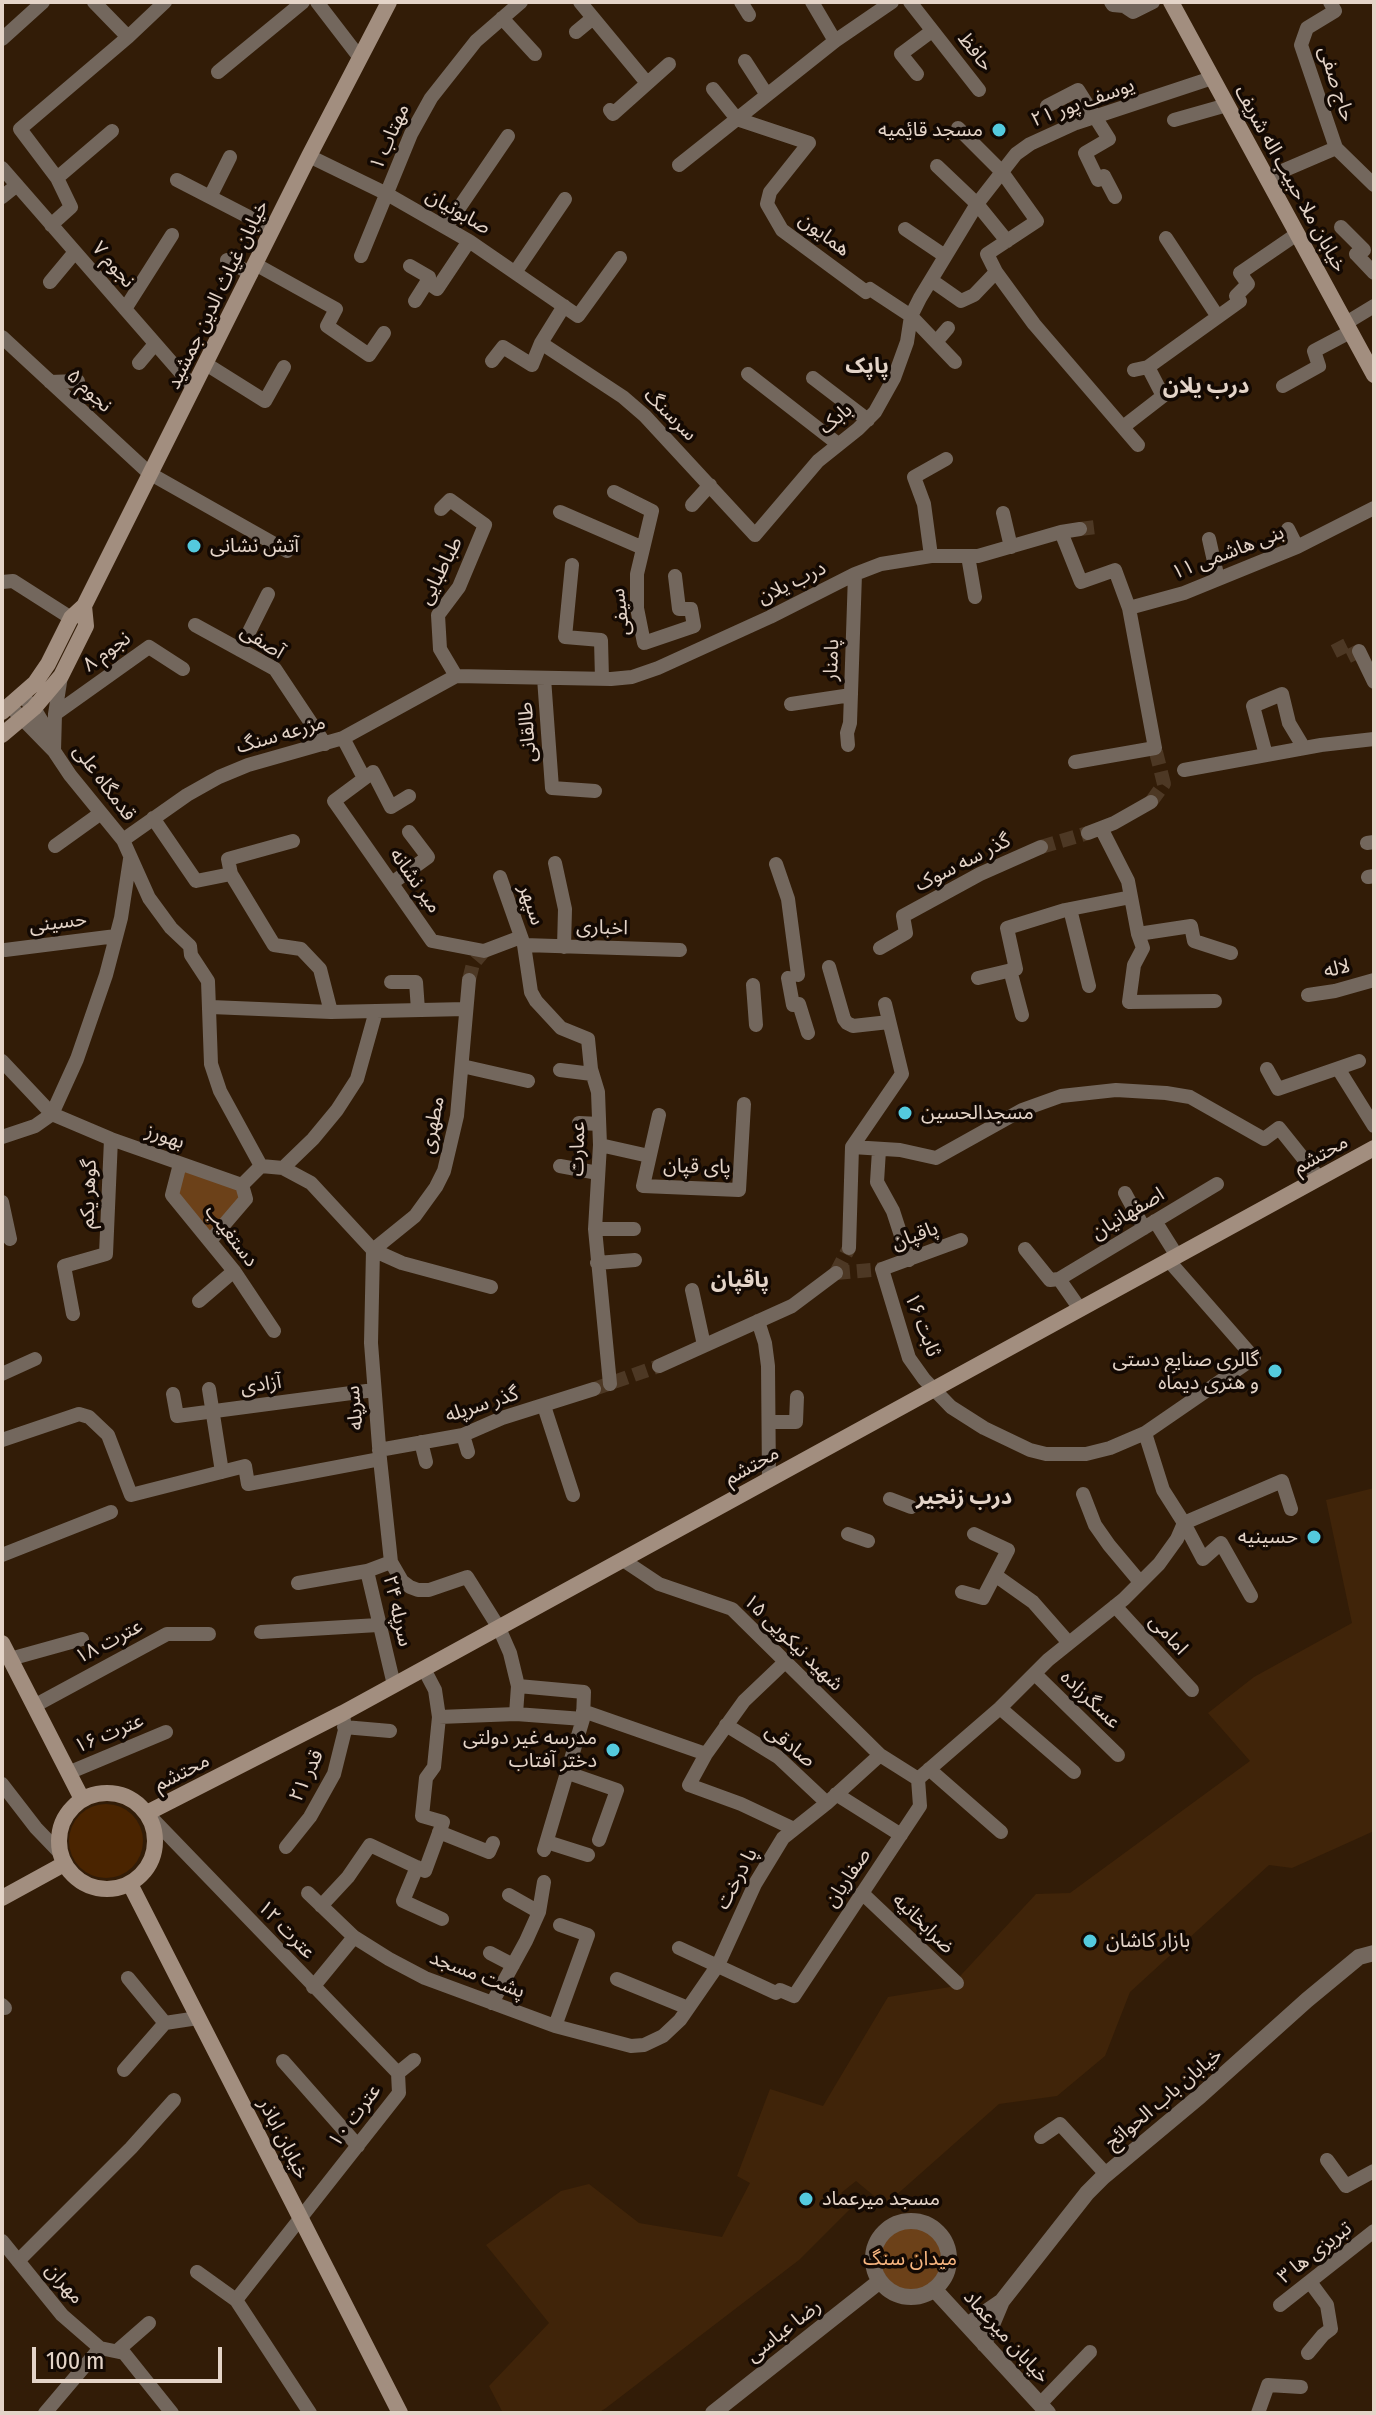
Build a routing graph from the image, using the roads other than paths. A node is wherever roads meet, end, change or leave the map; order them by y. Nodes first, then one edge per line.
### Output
1 (43, 2) edge
2 (94, 2) edge
3 (165, 2) edge
4 (303, 2) edge
5 (317, 2) edge
6 (389, 2) edge
7 (521, 2) edge
8 (580, 2) edge
9 (812, 2) edge
10 (892, 2) edge
11 (910, 2) edge
12 (1111, 2) edge
13 (1153, 2) edge
14 (1171, 2) edge
15 (1330, 2) edge
16 (502, 18) junction
17 (593, 18) junction
18 (932, 31) junction
19 (576, 32) dead end
20 (128, 37) junction
21 (2, 39) edge
22 (835, 41) junction
23 (535, 54) dead end
24 (360, 58) junction
25 (745, 61) dead end
26 (669, 64) dead end
27 (218, 72) dead end
28 (917, 74) dead end
29 (1212, 78) junction
30 (647, 83) junction
31 (713, 89) dead end
32 (979, 90) dead end
33 (767, 95) junction
34 (1227, 105) junction
35 (1047, 106) dead end
36 (610, 110) dead end
37 (1096, 116) junction
38 (737, 119) junction
39 (1174, 120) dead end
40 (958, 128) dead end
41 (112, 131) dead end
42 (508, 136) dead end
43 (1336, 148) junction
44 (309, 156) junction
45 (230, 157) dead end
46 (679, 165) dead end
47 (937, 166) dead end
48 (2, 168) edge
49 (1002, 172) junction
50 (57, 178) junction
51 (1266, 178) junction
52 (177, 180) dead end
53 (17, 185) junction
54 (1374, 185) edge
55 (387, 194) junction
56 (2, 197) edge
57 (210, 197) junction
58 (1115, 197) dead end
59 (565, 199) dead end
60 (977, 204) junction
61 (51, 225) junction
62 (446, 227) junction
63 (1341, 227) dead end
64 (272, 229) junction
65 (905, 229) dead end
66 (1297, 234) junction
67 (172, 235) dead end
68 (1166, 238) dead end
69 (469, 241) junction
70 (1007, 241) junction
71 (75, 252) junction
72 (361, 256) dead end
73 (945, 256) junction
74 (620, 258) dead end
75 (227, 260) dead end
76 (410, 266) dead end
77 (253, 269) junction
78 (516, 271) junction
79 (996, 272) junction
80 (1374, 273) edge
81 (931, 280) junction
82 (50, 282) dead end
83 (427, 282) junction
84 (415, 301) dead end
85 (564, 306) junction
86 (1374, 306) edge
87 (125, 309) junction
88 (911, 316) junction
89 (1218, 317) junction
90 (948, 328) dead end
91 (1348, 328) junction
92 (1172, 331) dead end
93 (384, 333) dead end
94 (2, 337) edge
95 (936, 342) junction
96 (541, 343) junction
97 (1182, 343) junction
98 (155, 344) junction
99 (492, 361) dead end
100 (955, 362) dead end
101 (139, 363) dead end
102 (206, 364) junction
103 (284, 367) dead end
104 (748, 374) dead end
105 (1374, 375) edge
106 (813, 378) dead end
107 (78, 381) dead end
108 (50, 382) junction
109 (1283, 386) dead end
110 (194, 388) junction
111 (868, 420) junction
112 (1123, 427) junction
113 (838, 444) junction
114 (1138, 445) dead end
115 (946, 459) dead end
116 (149, 473) junction
117 (710, 485) junction
118 (614, 492) dead end
119 (446, 504) dead end
120 (692, 505) dead end
121 (1374, 508) edge
122 (560, 512) dead end
123 (1003, 513) dead end
124 (1080, 529) tunnel mouth
125 (1288, 529) dead end
126 (1061, 532) junction
127 (755, 535) joint
128 (1209, 539) dead end
129 (1011, 547) junction
130 (1297, 547) junction
131 (643, 548) junction
132 (287, 551) dead end
133 (931, 556) junction
134 (968, 556) junction
135 (572, 565) dead end
136 (855, 574) junction
137 (675, 576) dead end
138 (1218, 579) junction
139 (2, 582) edge
140 (268, 594) dead end
141 (975, 597) dead end
142 (84, 606) junction
143 (1129, 608) junction
144 (71, 618) junction
145 (195, 625) dead end
146 (673, 633) junction
147 (240, 650) junction
148 (1359, 651) tunnel mouth
149 (683, 657) junction
150 (183, 669) dead end
151 (61, 676) junction
152 (456, 676) junction
153 (544, 678) junction
154 (602, 679) junction
155 (1374, 682) edge
156 (851, 695) junction
157 (791, 704) dead end
158 (18, 708) edge
159 (55, 714) junction
160 (2, 735) edge
161 (343, 738) junction
162 (1374, 739) edge
163 (325, 744) junction
164 (848, 745) dead end
165 (1304, 748) junction
166 (54, 751) junction
167 (1266, 755) junction
168 (1075, 762) dead end
169 (1184, 770) dead end
170 (368, 775) junction
171 (595, 791) dead end
172 (409, 796) dead end
173 (1151, 802) dead end
174 (101, 813) junction
175 (153, 818) junction
176 (409, 832) dead end
177 (123, 840) junction
178 (293, 841) dead end
179 (55, 846) dead end
180 (1041, 847) tunnel mouth
181 (130, 858) junction
182 (555, 863) dead end
183 (776, 864) dead end
184 (231, 874) junction
185 (500, 877) dead end
186 (392, 883) junction
187 (1131, 897) junction
188 (1070, 909) junction
189 (1138, 934) junction
190 (116, 936) junction
191 (522, 941) junction
192 (564, 947) junction
193 (880, 948) dead end
194 (5, 950) dead end
195 (680, 950) dead end
196 (1231, 953) dead end
197 (829, 967) dead end
198 (1010, 970) junction
199 (978, 978) dead end
200 (469, 980) tunnel mouth
201 (1374, 980) edge
202 (391, 982) dead end
203 (753, 985) dead end
204 (1089, 986) dead end
205 (1308, 995) dead end
206 (1215, 1001) dead end
207 (885, 1004) dead end
208 (211, 1007) junction
209 (466, 1009) junction
210 (418, 1010) junction
211 (376, 1011) junction
212 (331, 1012) junction
213 (1022, 1015) dead end
214 (889, 1022) junction
215 (756, 1025) dead end
216 (808, 1033) dead end
217 (1359, 1061) dead end
218 (3, 1064) edge
219 (462, 1066) junction
220 (1267, 1069) dead end
221 (560, 1070) dead end
222 (1339, 1070) junction
223 (592, 1074) junction
224 (528, 1081) dead end
225 (744, 1104) dead end
226 (52, 1114) junction
227 (659, 1115) dead end
228 (579, 1123) dead end
229 (599, 1124) junction
230 (1374, 1126) edge
231 (2, 1137) edge
232 (111, 1139) junction
233 (600, 1145) junction
234 (852, 1147) junction
235 (1374, 1148) edge
236 (879, 1150) junction
237 (649, 1156) junction
238 (180, 1164) junction
239 (261, 1166) junction
240 (560, 1166) dead end
241 (283, 1168) junction
242 (598, 1173) junction
243 (1319, 1178) junction
244 (851, 1179) junction
245 (877, 1182) junction
246 (1217, 1184) dead end
247 (242, 1185) junction
248 (1125, 1193) dead end
249 (2, 1202) edge
250 (1150, 1224) junction
251 (595, 1229) junction
252 (634, 1229) dead end
253 (10, 1239) dead end
254 (961, 1240) dead end
255 (210, 1241) junction
256 (849, 1248) tunnel mouth
257 (1025, 1249) dead end
258 (373, 1250) junction
259 (1173, 1259) junction
260 (635, 1260) dead end
261 (909, 1260) junction
262 (597, 1263) junction
263 (882, 1269) joint
264 (234, 1271) junction
265 (836, 1273) dead end
266 (1059, 1279) junction
267 (491, 1287) dead end
268 (692, 1290) dead end
269 (199, 1301) dead end
270 (1080, 1309) junction
271 (73, 1314) dead end
272 (758, 1321) junction
273 (274, 1331) dead end
274 (704, 1345) junction
275 (35, 1359) dead end
276 (659, 1366) tunnel mouth
277 (2, 1374) edge
278 (610, 1384) dead end
279 (209, 1389) dead end
280 (594, 1389) tunnel mouth
281 (934, 1389) junction
282 (374, 1390) junction
283 (173, 1394) dead end
284 (797, 1397) dead end
285 (751, 1404) dead end
286 (768, 1404) junction
287 (544, 1406) junction
288 (212, 1411) junction
289 (769, 1422) junction
290 (1145, 1433) junction
291 (463, 1435) junction
292 (2, 1440) edge
293 (421, 1442) junction
294 (468, 1452) dead end
295 (379, 1454) junction
296 (426, 1462) dead end
297 (222, 1472) junction
298 (769, 1480) junction
299 (1083, 1494) dead end
300 (573, 1495) dead end
301 (890, 1499) dead end
302 (911, 1507) dead end
303 (1291, 1509) dead end
304 (111, 1512) dead end
305 (1184, 1523) junction
306 (848, 1534) dead end
307 (974, 1534) dead end
308 (868, 1541) dead end
309 (2, 1555) edge
310 (623, 1560) junction
311 (391, 1562) junction
312 (367, 1571) junction
313 (995, 1575) junction
314 (1140, 1582) junction
315 (298, 1583) dead end
316 (962, 1592) dead end
317 (1251, 1596) dead end
318 (1115, 1606) junction
319 (378, 1625) junction
320 (499, 1628) junction
321 (261, 1632) dead end
322 (209, 1634) dead end
323 (82, 1639) dead end
324 (2, 1643) edge
325 (1069, 1643) junction
326 (10, 1659) junction
327 (786, 1661) junction
328 (424, 1669) junction
329 (1035, 1674) junction
330 (394, 1685) junction
331 (518, 1686) junction
332 (1192, 1690) dead end
333 (34, 1706) junction
334 (1000, 1708) junction
335 (516, 1714) junction
336 (583, 1715) junction
337 (439, 1717) junction
338 (344, 1720) junction
339 (726, 1725) junction
340 (390, 1731) dead end
341 (166, 1732) dead end
342 (706, 1754) junction
343 (880, 1755) junction
344 (1118, 1755) dead end
345 (1074, 1772) dead end
346 (68, 1773) junction
347 (568, 1773) junction
348 (924, 1774) junction
349 (2, 1784) edge
350 (832, 1798) junction
351 (82, 1799) junction
352 (147, 1813) junction
353 (792, 1828) junction
354 (439, 1832) junction
355 (1001, 1832) dead end
356 (901, 1835) junction
357 (599, 1840) dead end
358 (493, 1843) dead end
359 (286, 1847) dead end
360 (588, 1855) dead end
361 (62, 1859) junction
362 (417, 1867) junction
363 (544, 1882) dead end
364 (130, 1884) junction
365 (308, 1893) dead end
366 (862, 1893) junction
367 (509, 1895) dead end
368 (2, 1898) edge
369 (321, 1906) junction
370 (539, 1912) junction
371 (442, 1919) dead end
372 (560, 1925) dead end
373 (354, 1937) junction
374 (679, 1948) dead end
375 (490, 1953) dead end
376 (1374, 1953) edge
377 (513, 1965) junction
378 (718, 1965) junction
379 (128, 1978) dead end
380 (617, 1979) dead end
381 (957, 1983) dead end
382 (313, 1987) junction
383 (492, 2003) junction
384 (688, 2008) junction
385 (198, 2018) junction
386 (165, 2023) junction
387 (555, 2026) junction
388 (654, 2041) joint
389 (414, 2060) dead end
390 (283, 2061) dead end
391 (124, 2070) dead end
392 (398, 2073) junction
393 (174, 2100) dead end
394 (1041, 2137) dead end
395 (358, 2146) junction
396 (1327, 2160) dead end
397 (1106, 2174) junction
398 (1371, 2179) edge
399 (301, 2218) junction
400 (1374, 2231) edge
401 (2, 2241) edge
402 (18, 2261) junction
403 (197, 2272) dead end
404 (880, 2281) junction
405 (1310, 2282) junction
406 (934, 2289) junction
407 (236, 2300) junction
408 (1002, 2301) junction
409 (1280, 2305) dead end
410 (149, 2323) dead end
411 (967, 2325) junction
412 (984, 2344) junction
413 (100, 2348) junction
414 (117, 2351) junction
415 (1090, 2352) dead end
416 (1308, 2353) dead end
417 (1301, 2387) dead end
418 (1044, 2409) edge
419 (45, 2413) edge
420 (172, 2413) edge
421 (310, 2413) edge
422 (400, 2413) edge
423 (713, 2413) edge
424 (1258, 2413) edge

1 - 21 street
2 - 20 street
3 - 20 street
4 - 27 street
5 - 24 street
6 - 24 main road, خیابان غیاث الدین جمشید
7 - 16 street, مهتاب ۱
8 - 17 street
9 - 22 street
10 - 22 street
11 - 18 street, حافظ
12 - 13 street
14 - 29 main road, خیابان ملا حبیب اله شریف
15 - 43 street, حاج صفی
16 - 23 street
16 - 55 street, مهتاب ۱
17 - 19 street
17 - 30 street
18 - 28 street
18 - 32 street, حافظ
20 - 50 street
22 - 33 street
24 - 44 main road, خیابان غیاث الدین جمشید
25 - 33 street
26 - 30 street
29 - 34 main road, خیابان ملا حبیب اله شریف
29 - 37 street, یوسف پور ۲۱
30 - 36 street
31 - 38 street
33 - 38 street
34 - 39 street
34 - 51 main road, خیابان ملا حبیب اله شریف
35 - 37 street
37 - 49 street, یوسف پور ۲۱
37 - 58 street
38 - 46 street
38 - 88 street, همایون
40 - 49 street
41 - 50 street
42 - 62 street
43 - 51 street
43 - 54 street
44 - 55 street, صابونیان
44 - 64 main road, خیابان غیاث الدین جمشید
45 - 57 street
47 - 60 street
48 - 53 street, نجوم ۷
49 - 60 street, یوسف پور ۲۱
49 - 70 street
50 - 61 street
51 - 66 main road, خیابان ملا حبیب اله شریف
52 - 57 street
53 - 56 street
53 - 61 street, نجوم ۷
55 - 62 street, صابونیان
55 - 72 street, مهتاب ۱
57 - 64 street
59 - 78 street
60 - 70 street
60 - 73 street, یوسف پور ۲۱
61 - 71 street, نجوم ۷
62 - 69 street, صابونیان
63 - 80 street
64 - 77 main road, خیابان غیاث الدین جمشید
65 - 73 street
66 - 89 street
66 - 91 main road, خیابان ملا حبیب اله شریف
67 - 87 street
68 - 89 street
69 - 78 street, صابونیان
69 - 83 street
70 - 79 street
71 - 82 street
71 - 87 street, نجوم ۷
73 - 81 street, یوسف پور ۲۱
74 - 85 street, صابونیان
75 - 77 street
76 - 83 street
77 - 93 street
77 - 102 main road, خیابان غیاث الدین جمشید
78 - 85 street, صابونیان
79 - 81 street
79 - 112 street
81 - 88 street, یوسف پور ۲۱
83 - 84 street
85 - 96 street
86 - 91 street
87 - 98 street, نجوم ۷
88 - 95 street
88 - 111 street, بابک
89 - 97 street
90 - 95 street
91 - 105 main road, خیابان ملا حبیب اله شریف
91 - 109 street
92 - 97 street
94 - 108 street, نجوم ۵
95 - 100 street
96 - 99 street
96 - 117 street, سرسنگ
97 - 112 street
98 - 101 street
98 - 110 street, نجوم ۷
102 - 103 street
102 - 110 main road, خیابان غیاث الدین جمشید
104 - 113 street
106 - 111 street
107 - 108 street
108 - 116 street, نجوم ۵
110 - 116 main road, خیابان غیاث الدین جمشید
111 - 113 street, بابک
112 - 114 street
113 - 127 street, بابک
115 - 133 street
116 - 132 street, نجوم ۵
116 - 142 main road, خیابان غیاث الدین جمشید
117 - 120 street
117 - 127 street, سرسنگ
118 - 131 street, سیفی
119 - 152 street, طباطبایی
121 - 130 street, بنی هاشمی ۱۱
122 - 131 street
123 - 129 street
124 - 126 street, درب یلان
125 - 130 street
126 - 129 street, درب یلان
126 - 143 street
128 - 138 street
129 - 134 street, درب یلان
130 - 138 street, بنی هاشمی ۱۱
131 - 146 street, سیفی
133 - 134 street, درب یلان
133 - 136 street, درب یلان
134 - 141 street
135 - 154 street
136 - 149 street, درب یلان
136 - 156 street, پامنار
137 - 146 street, سیفی
138 - 143 street, بنی هاشمی ۱۱
139 - 144 street
140 - 147 street
142 - 144 main road, خیابان غیاث الدین جمشید
142 - 151 main road, خیابان غیاث الدین جمشید
143 - 168 street
144 - 158 main road, خیابان غیاث الدین جمشید
145 - 147 street, آصفی
146 - 149 street
147 - 163 street, آصفی
148 - 155 street
149 - 154 street, درب یلان
150 - 159 street, نجوم ۸
151 - 158 main road, خیابان غیاث الدین جمشید
151 - 159 street
152 - 153 street, درب یلان
152 - 161 street, مزرعه سنگ
153 - 154 street, درب یلان
153 - 171 street, طالقانی
156 - 157 street
156 - 164 street, پامنار
158 - 160 main road, خیابان غیاث الدین جمشید
158 - 166 street, قدمگاه علی
159 - 166 street
161 - 163 street, مزرعه سنگ
161 - 170 street
162 - 165 street
163 - 175 street, مزرعه سنگ
165 - 167 street
165 - 167 street
166 - 174 street, قدمگاه علی
167 - 169 street
170 - 172 street
170 - 186 street, میر نشانه
173 - 187 street
174 - 177 street, قدمگاه علی
174 - 179 street
175 - 177 street, مزرعه سنگ
175 - 184 street
176 - 186 street
177 - 181 street, قدمگاه علی
178 - 184 street
180 - 193 street, گذر سه سوک
181 - 190 street
181 - 208 street, قدمگاه علی
182 - 192 street
183 - 216 street
184 - 212 street
185 - 191 street, سپهر
186 - 191 street, میر نشانه
187 - 188 street
187 - 189 street
188 - 198 street
188 - 204 street
189 - 196 street
189 - 206 street
190 - 194 street, حسینی
190 - 226 street
191 - 192 street, اخباری
191 - 223 street, عمارت
192 - 195 street, اخباری
197 - 214 street
198 - 199 street
198 - 213 street
200 - 209 street, مطهری
201 - 205 street, لاله
202 - 210 street
203 - 215 street
207 - 214 street
208 - 212 street
208 - 239 street, قدمگاه علی
209 - 210 street
209 - 219 street, مطهری
210 - 211 street
211 - 212 street
211 - 241 street
214 - 234 street
217 - 222 street
218 - 226 street
219 - 224 street
219 - 258 street, مطهری
220 - 222 street
221 - 223 street
222 - 230 street
223 - 229 street, عمارت
225 - 237 street, پای قپان
226 - 231 street
226 - 232 street, بهورز
227 - 237 street, پای قپان
228 - 229 street
229 - 233 street, عمارت
232 - 238 street, بهورز
232 - 271 street, گوهر یکم
233 - 237 street
233 - 242 street, عمارت
234 - 236 street
234 - 244 street
235 - 243 main road, محتشم
236 - 243 street
236 - 245 street
238 - 247 street, بهورز
238 - 255 street, دستغیب
239 - 241 street
239 - 247 street
240 - 242 street
241 - 258 street
242 - 251 street, عمارت
243 - 259 main road, محتشم
244 - 245 street
244 - 256 street
245 - 261 street
246 - 250 street, اصفهانیان
247 - 255 street
248 - 250 street
249 - 253 street
250 - 259 street
250 - 266 street, اصفهانیان
251 - 252 street
251 - 262 street, عمارت
254 - 261 street, پاقپان
255 - 264 street, دستغیب
257 - 266 street
258 - 267 street
258 - 282 street, سرپله
259 - 270 main road, محتشم
259 - 290 street, ثابت ۱۶
260 - 262 street
261 - 263 street, پاقپان
262 - 278 street, عمارت
263 - 281 street, ثابت ۱۶
264 - 269 street
264 - 273 street, دستغیب
265 - 272 street
266 - 270 street
268 - 274 street
270 - 281 main road, محتشم
272 - 274 street
272 - 286 street
274 - 276 street
275 - 277 street
279 - 288 street
280 - 287 street, گذر سرپله
281 - 290 street, ثابت ۱۶
281 - 298 main road, محتشم
282 - 288 street, آزادی
282 - 295 street, سرپله
283 - 288 street, آزادی
284 - 289 street
285 - 286 street
286 - 289 street
287 - 291 street, گذر سرپله
287 - 300 street
288 - 297 street
289 - 298 street
290 - 305 street
291 - 293 street, گذر سرپله
291 - 294 street
292 - 297 street
293 - 295 street, گذر سرپله
293 - 296 street
295 - 297 street, گذر سرپله
295 - 311 street, سرپله
298 - 310 main road, محتشم
299 - 314 street
301 - 302 street
303 - 305 street
304 - 309 street
305 - 314 street
305 - 317 street
306 - 308 street
307 - 313 street
310 - 320 main road, محتشم
310 - 327 street, شهید نیکویی ۱۵
311 - 312 street, سرپله ۲۴
311 - 320 street
312 - 315 street
312 - 319 street, سرپله ۲۴
313 - 316 street
313 - 325 street
314 - 318 street
318 - 325 street
318 - 332 street, امامی
319 - 321 street
319 - 330 street, سرپله ۲۴
320 - 328 main road, محتشم
320 - 331 street
322 - 333 street, عترت ۱۸
323 - 326 street
324 - 326 main road
325 - 329 street
326 - 333 main road
327 - 339 street
327 - 343 street, شهید نیکویی ۱۵
328 - 330 main road, محتشم
328 - 337 street
329 - 334 street
329 - 344 street, عسگرزاده
330 - 338 main road, محتشم
331 - 335 street
331 - 336 street
333 - 346 main road
334 - 345 street
334 - 348 street
335 - 336 street
335 - 337 street
336 - 342 street
336 - 347 street
337 - 354 street
338 - 340 street
338 - 352 main road, محتشم
338 - 359 street, قدر ۲۱
339 - 342 street
339 - 350 street, صادقی
341 - 346 street, عترت ۱۶
342 - 353 street
343 - 348 street, شهید نیکویی ۱۵
343 - 350 street, پا درخت
346 - 351 main road
347 - 357 street
347 - 360 street
348 - 355 street, شهید نیکویی ۱۵
348 - 356 street, صفاریان
349 - 361 street
350 - 353 street, پا درخت
350 - 356 street, صادقی
351 - 352 main road
351 - 361 main road
352 - 364 main road
352 - 382 street, عترت ۱۲
353 - 378 street, پا درخت
354 - 358 street
354 - 362 street
356 - 366 street, صفاریان
361 - 364 main road
361 - 368 main road
362 - 369 street
362 - 371 street
363 - 370 street
364 - 385 main road, خیابان اباذر
365 - 369 street, پشت مسجد
366 - 378 street, صفاریان
366 - 381 street, ضرابخانیه
367 - 370 street
369 - 373 street, پشت مسجد
370 - 377 street
372 - 387 street
373 - 382 street
373 - 383 street, پشت مسجد
374 - 378 street
375 - 377 street
376 - 397 street, خیابان باب الحوائج
377 - 383 street
378 - 384 street, پا درخت
379 - 386 street
380 - 384 street
382 - 392 street, عترت ۱۲
383 - 387 street, پشت مسجد
384 - 388 street, پا درخت
385 - 386 street
385 - 399 main road, خیابان اباذر
386 - 391 street
387 - 388 street, پشت مسجد
389 - 392 street
390 - 395 street
392 - 395 street, عترت ۱۰
393 - 402 street
394 - 397 street
395 - 399 street, عترت ۱۰
396 - 398 street
397 - 408 street, خیابان باب الحوائج
399 - 407 street, عترت ۱۰
399 - 422 main road, خیابان اباذر
400 - 405 street, تبریزی ها ۳
401 - 402 street, مهران
402 - 413 street, مهران
403 - 407 street
404 - 406 street
404 - 406 street
404 - 423 street, رضا عباسی
405 - 409 street, تبریزی ها ۳
405 - 416 street
406 - 411 street, خیابان میرعماد
407 - 421 street
408 - 411 street
408 - 412 street
410 - 414 street
411 - 412 street, خیابان میرعماد
412 - 418 street, خیابان میرعماد
413 - 414 street
413 - 419 street
414 - 420 street
415 - 418 street
417 - 424 street

